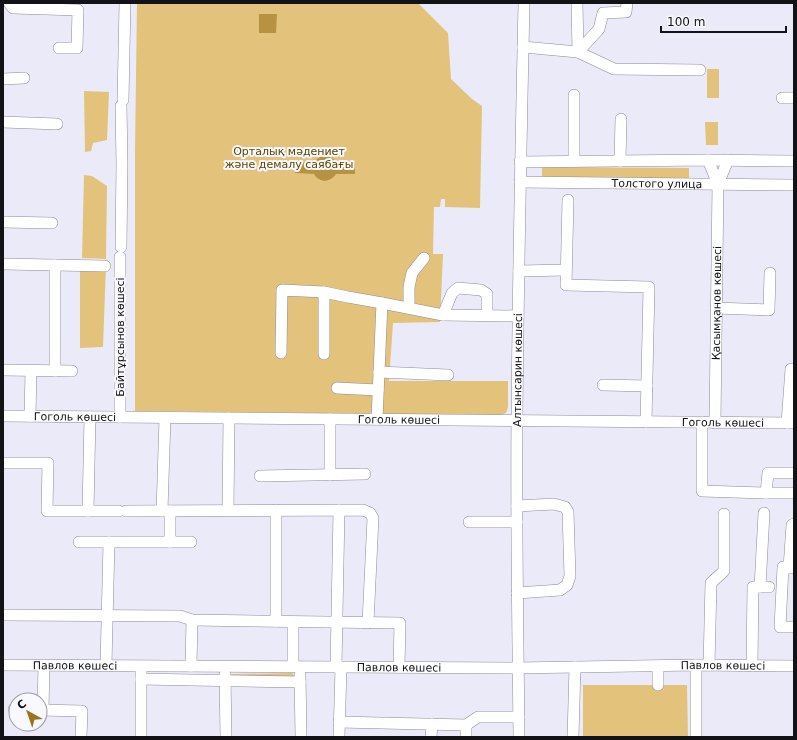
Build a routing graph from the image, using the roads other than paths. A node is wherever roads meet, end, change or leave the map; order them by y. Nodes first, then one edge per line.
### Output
1 (9, 3) edge
2 (125, 3) edge
3 (524, 3) edge
4 (577, 3) edge
5 (627, 3) edge
6 (523, 47) junction
7 (59, 48) dead end
8 (578, 52) junction
9 (700, 70) dead end
10 (24, 78) dead end
11 (3, 80) edge
12 (574, 95) dead end
13 (782, 98) dead end
14 (794, 98) edge
15 (621, 119) dead end
16 (3, 122) edge
17 (58, 124) dead end
18 (708, 160) junction
19 (728, 160) junction
20 (574, 161) junction
21 (620, 161) junction
22 (794, 161) edge
23 (520, 162) junction
24 (520, 182) junction
25 (718, 184) junction
26 (794, 185) edge
27 (568, 200) dead end
28 (3, 222) edge
29 (52, 223) dead end
30 (424, 258) dead end
31 (3, 264) edge
32 (55, 265) junction
33 (105, 266) dead end
34 (519, 270) junction
35 (566, 270) junction
36 (770, 273) dead end
37 (324, 292) junction
38 (382, 303) junction
39 (409, 308) junction
40 (716, 308) junction
41 (443, 315) junction
42 (487, 315) junction
43 (518, 316) junction
44 (281, 353) dead end
45 (324, 354) dead end
46 (794, 369) edge
47 (3, 370) edge
48 (31, 371) junction
49 (55, 371) junction
50 (72, 371) dead end
51 (379, 372) junction
52 (448, 375) dead end
53 (603, 385) dead end
54 (647, 386) junction
55 (337, 388) dead end
56 (378, 390) junction
57 (3, 416) edge
58 (30, 416) junction
59 (90, 417) junction
60 (120, 417) junction
61 (165, 418) junction
62 (229, 418) junction
63 (330, 419) junction
64 (377, 419) junction
65 (517, 421) junction
66 (646, 422) junction
67 (702, 422) junction
68 (715, 422) junction
69 (791, 423) edge
70 (3, 462) edge
71 (794, 473) edge
72 (365, 474) dead end
73 (330, 475) junction
74 (260, 476) dead end
75 (766, 493) junction
76 (794, 493) edge
77 (517, 506) junction
78 (228, 510) junction
79 (276, 510) junction
80 (339, 510) junction
81 (88, 511) junction
82 (166, 511) junction
83 (724, 514) dead end
84 (764, 514) dead end
85 (469, 522) dead end
86 (517, 522) junction
87 (794, 524) edge
88 (79, 542) dead end
89 (109, 542) junction
90 (170, 542) junction
91 (191, 542) dead end
92 (792, 568) edge
93 (517, 593) junction
94 (3, 615) edge
95 (107, 616) junction
96 (192, 620) junction
97 (276, 621) junction
98 (293, 622) junction
99 (337, 622) junction
100 (368, 623) junction
101 (794, 628) edge
102 (3, 665) edge
103 (44, 665) junction
104 (106, 665) junction
105 (696, 665) junction
106 (709, 665) junction
107 (141, 666) junction
108 (189, 666) junction
109 (225, 666) junction
110 (658, 666) junction
111 (752, 666) junction
112 (794, 666) edge
113 (297, 667) junction
114 (339, 667) junction
115 (399, 667) junction
116 (575, 667) junction
117 (518, 668) junction
118 (141, 679) junction
119 (187, 680) junction
120 (225, 681) junction
121 (300, 682) junction
122 (658, 685) dead end
123 (43, 692) edge
124 (48, 710) edge
125 (519, 717) junction
126 (340, 722) junction
127 (432, 724) junction
128 (466, 724) junction
129 (81, 737) edge
130 (141, 737) edge
131 (226, 737) edge
132 (301, 737) edge
133 (339, 737) edge
134 (432, 737) edge
135 (466, 737) edge
136 (519, 737) edge
137 (573, 737) edge
138 (696, 737) edge

1 - 7 street
2 - 60 street, Байтұрсынов көшесі
3 - 6 street, Алтынсарин көшесі
4 - 8 street
5 - 8 street
6 - 8 street
6 - 23 street, Алтынсарин көшесі
8 - 9 street
10 - 11 street
12 - 20 street
13 - 14 street
15 - 21 street
16 - 17 street
18 - 19 street, Толстого улица
18 - 21 street, Толстого улица
18 - 25 street, Қасымқанов көшесі
19 - 22 street, Толстого улица
19 - 25 street, Қасымқанов көшесі
20 - 21 street, Толстого улица
20 - 23 street, Толстого улица
23 - 24 street, Алтынсарин көшесі
24 - 25 street, Толстого улица
24 - 34 street, Алтынсарин көшесі
25 - 26 street, Толстого улица
25 - 40 street, Қасымқанов көшесі
27 - 35 street
28 - 29 street
30 - 39 street
31 - 32 street
32 - 33 street
32 - 49 street
34 - 35 street
34 - 43 street, Алтынсарин көшесі
35 - 54 street
36 - 40 street
37 - 38 street
37 - 44 street
37 - 45 street
38 - 39 street
38 - 51 street
39 - 41 street
40 - 68 street, Қасымқанов көшесі
41 - 42 street
41 - 42 street
42 - 43 street
43 - 65 street, Алтынсарин көшесі
46 - 69 street
47 - 48 street
48 - 49 street
48 - 58 street
49 - 50 street
51 - 52 street
51 - 56 street
53 - 54 street
54 - 66 street
55 - 56 street
56 - 64 street
57 - 58 street, Гоголь көшесі
58 - 59 street, Гоголь көшесі
59 - 60 street, Гоголь көшесі
59 - 81 street
60 - 61 street, Гоголь көшесі
61 - 62 street, Гоголь көшесі
61 - 82 street
62 - 63 street, Гоголь көшесі
62 - 78 street
63 - 64 street, Гоголь көшесі
63 - 73 street
64 - 65 street, Гоголь көшесі
65 - 66 street, Гоголь көшесі
65 - 77 street, Алтынсарин көшесі
66 - 67 street, Гоголь көшесі
67 - 68 street, Гоголь көшесі
67 - 75 street
68 - 69 street, Гоголь көшесі
70 - 81 street
71 - 75 street
72 - 73 street
73 - 74 street
75 - 76 street
77 - 86 street, Алтынсарин көшесі
77 - 93 street
78 - 79 street
78 - 82 street
79 - 80 street
79 - 97 street
80 - 99 street
80 - 100 street
81 - 82 street
82 - 90 street
83 - 106 street
84 - 111 street
85 - 86 street
86 - 93 street, Алтынсарин көшесі
87 - 92 street
88 - 89 street
89 - 90 street
89 - 95 street
90 - 91 street
92 - 101 street
93 - 117 street, Алтынсарин көшесі
94 - 95 street
95 - 96 street
95 - 104 street
96 - 97 street
96 - 108 street
97 - 98 street
98 - 99 street
98 - 113 street
99 - 100 street
99 - 114 street
100 - 115 street
102 - 103 street, Павлов көшесі
103 - 104 street, Павлов көшесі
103 - 123 street
104 - 107 street, Павлов көшесі
105 - 106 street, Павлов көшесі
105 - 110 street, Павлов көшесі
105 - 138 street
106 - 111 street, Павлов көшесі
107 - 108 street, Павлов көшесі
107 - 118 street
108 - 109 street, Павлов көшесі
108 - 119 street
109 - 113 street, Павлов көшесі
109 - 120 street
110 - 116 street, Павлов көшесі
110 - 122 street
111 - 112 street, Павлов көшесі
113 - 114 street, Павлов көшесі
113 - 121 street
114 - 115 street, Павлов көшесі
114 - 126 street
115 - 117 street, Павлов көшесі
116 - 117 street, Павлов көшесі
116 - 137 street
117 - 125 street, Алтынсарин көшесі
118 - 119 street
118 - 130 street
119 - 120 street
120 - 121 street
120 - 131 street
121 - 132 street
124 - 129 street
125 - 128 street
125 - 136 street, Алтынсарин көшесі
126 - 127 street
126 - 133 street
127 - 128 street
127 - 134 street
128 - 135 street

